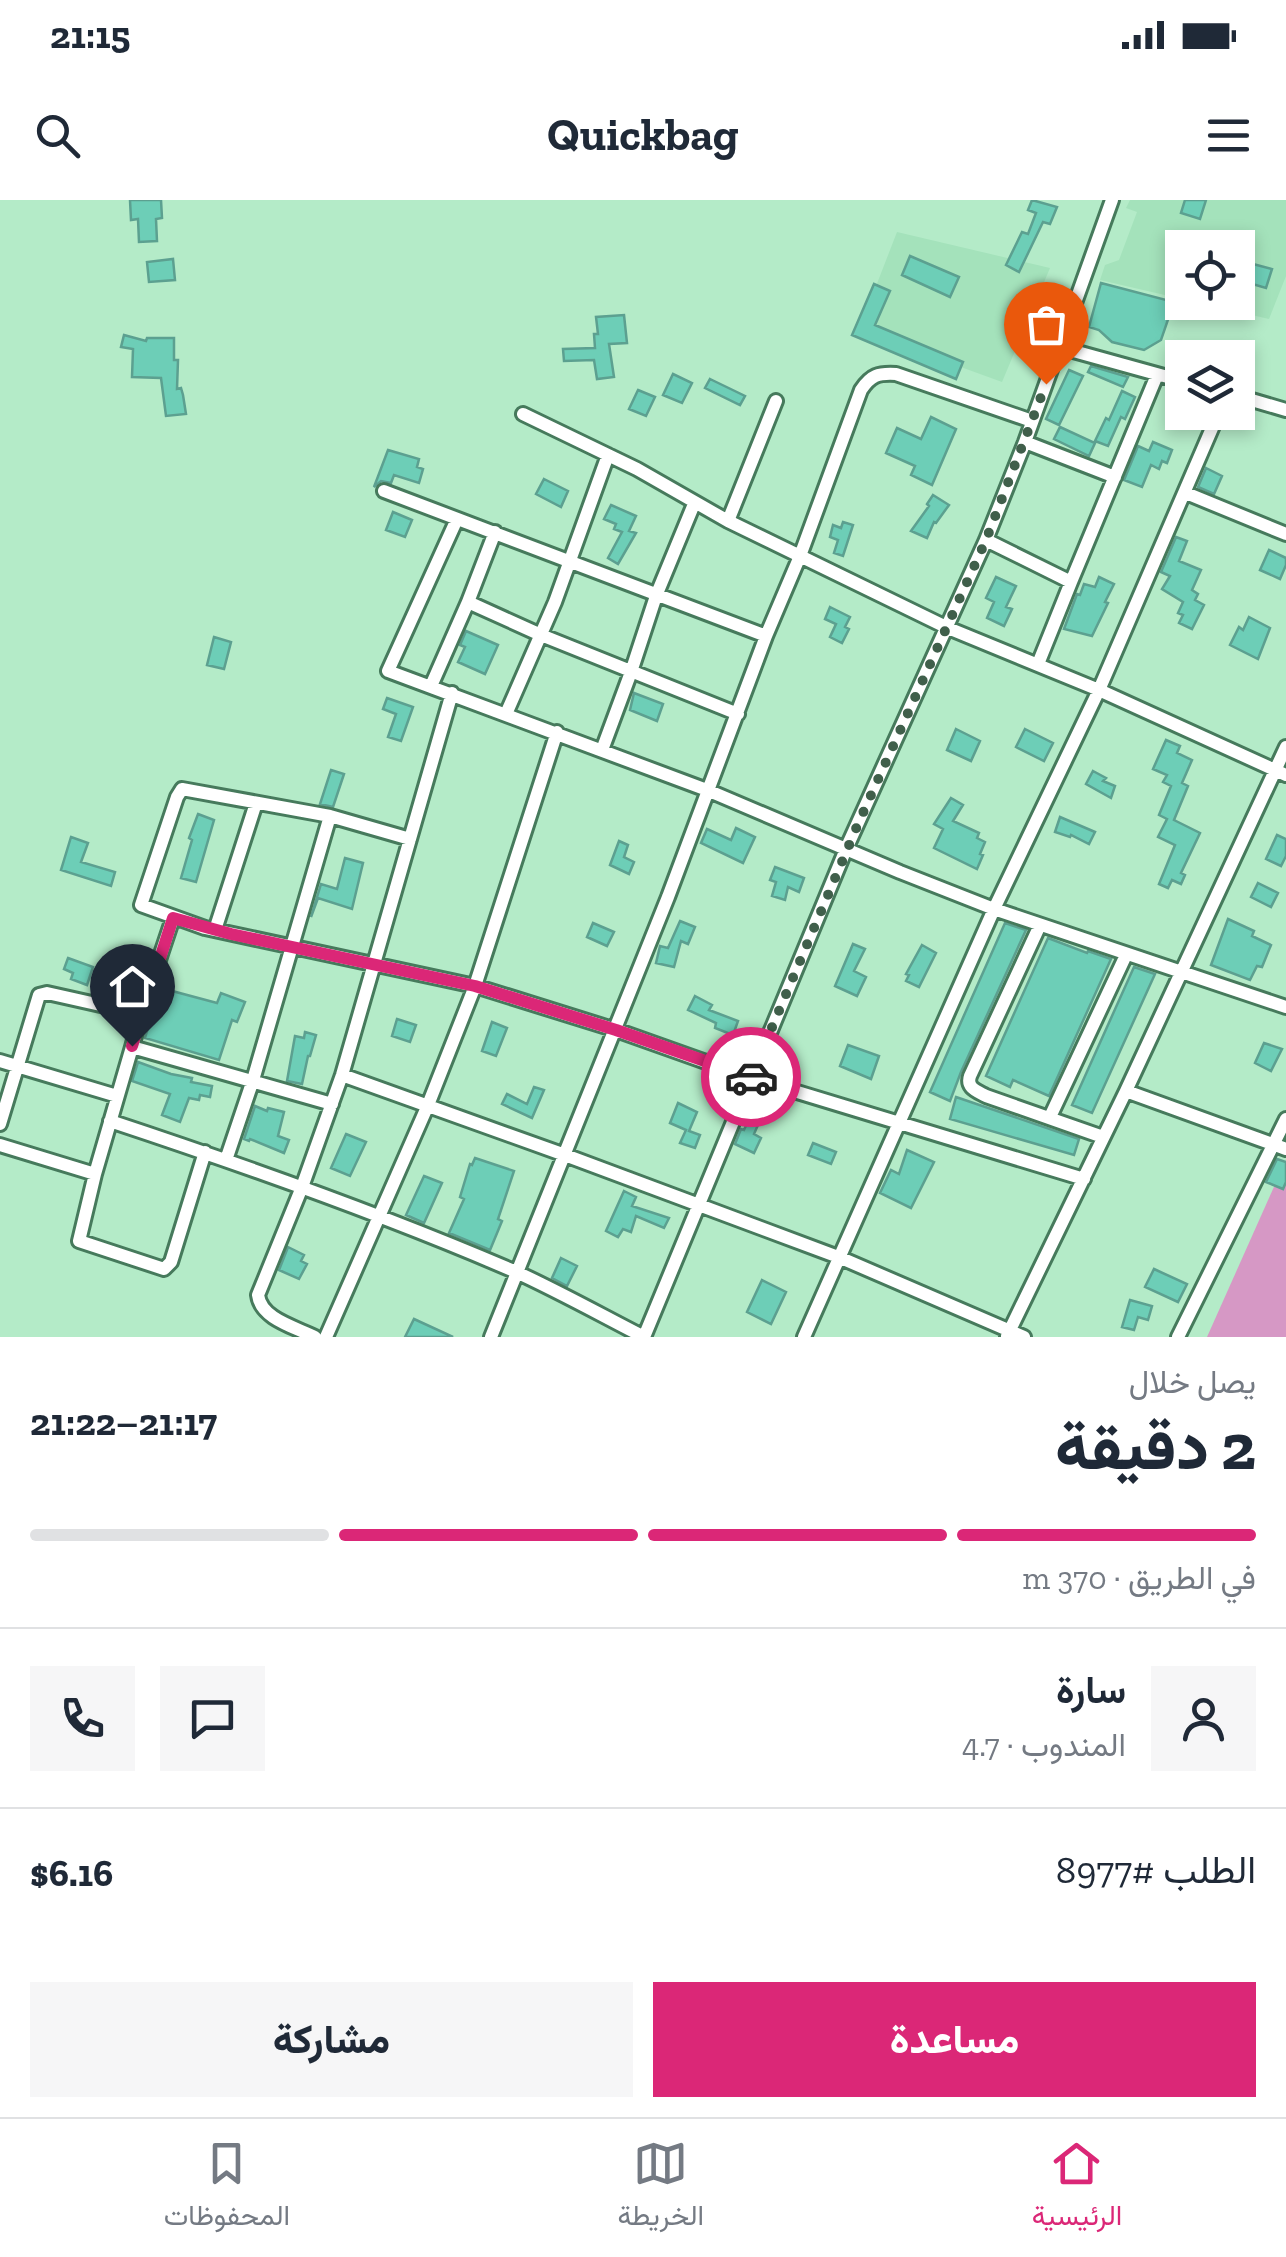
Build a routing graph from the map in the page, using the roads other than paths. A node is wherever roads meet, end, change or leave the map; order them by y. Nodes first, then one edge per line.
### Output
1 (1112, 200) edge
2 (1060, 347) junction
3 (1157, 375) junction
4 (1165, 377) edge
5 (776, 401) dead end
6 (1255, 401) edge
7 (1286, 410) edge
8 (523, 414) dead end
9 (1032, 421) junction
10 (1212, 430) edge
11 (1025, 442) junction
12 (608, 454) junction
13 (1115, 478) junction
14 (384, 491) dead end
15 (1186, 493) junction
16 (694, 504) junction
17 (457, 520) junction
18 (728, 522) junction
19 (494, 532) junction
20 (1286, 534) edge
21 (986, 540) junction
22 (800, 556) junction
23 (569, 562) junction
24 (1071, 582) junction
25 (656, 596) junction
26 (468, 602) junction
27 (948, 628) junction
28 (541, 635) junction
29 (766, 636) junction
30 (1038, 664) junction
31 (632, 672) junction
32 (432, 686) junction
33 (1099, 690) junction
34 (452, 693) junction
35 (506, 714) junction
36 (738, 714) junction
37 (557, 732) junction
38 (1286, 747) edge
39 (602, 750) junction
40 (1280, 773) edge
41 (707, 790) junction
42 (256, 802) junction
43 (330, 816) junction
44 (410, 839) junction
45 (846, 849) junction
46 (994, 909) junction
47 (173, 918) junction
48 (1040, 924) junction
49 (215, 930) junction
50 (292, 947) junction
51 (1126, 955) junction
52 (375, 965) junction
53 (1182, 972) junction
54 (475, 986) junction
55 (1286, 1006) edge
56 (141, 1014) junction
57 (616, 1030) junction
58 (132, 1046) junction
59 (0, 1061) edge
60 (17, 1066) junction
61 (342, 1075) junction
62 (751, 1078) junction
63 (254, 1080) junction
64 (1126, 1092) junction
65 (117, 1096) junction
66 (332, 1104) junction
67 (428, 1106) junction
68 (1050, 1118) junction
69 (1286, 1119) edge
70 (110, 1121) junction
71 (0, 1124) edge
72 (898, 1124) junction
73 (1103, 1137) junction
74 (0, 1145) edge
75 (1279, 1147) edge
76 (205, 1152) junction
77 (565, 1154) junction
78 (226, 1160) junction
79 (96, 1174) junction
80 (1084, 1178) junction
81 (302, 1187) junction
82 (700, 1205) junction
83 (379, 1216) junction
84 (841, 1258) junction
85 (516, 1272) junction
86 (1008, 1334) edge
87 (314, 1337) edge
88 (326, 1337) edge
89 (491, 1337) edge
90 (804, 1337) edge
91 (1024, 1337) edge
92 (1178, 1337) edge

1 - 2 street
2 - 3 street
2 - 9 street
3 - 4 street
3 - 13 street
5 - 18 street
6 - 7 street
8 - 12 street
9 - 11 street
9 - 22 street
10 - 15 street
11 - 13 street
11 - 21 street
12 - 16 street
12 - 23 street
13 - 24 street
14 - 17 street
15 - 20 street
15 - 33 street
16 - 18 street
16 - 25 street
17 - 19 street
17 - 32 street
18 - 22 street
19 - 23 street
19 - 26 street
21 - 24 street
21 - 27 street
22 - 27 street
22 - 29 street
23 - 25 street
23 - 28 street
24 - 30 street
25 - 29 street
25 - 31 street
26 - 28 street
26 - 32 street
27 - 30 street
27 - 45 street
28 - 31 street
28 - 35 street
29 - 36 street
30 - 33 street
31 - 36 street
31 - 39 street
32 - 34 street
33 - 40 street
33 - 46 street
34 - 35 street
34 - 44 street
35 - 37 street
36 - 41 street
37 - 39 street
37 - 54 street
38 - 40 street
39 - 41 street
40 - 53 street
41 - 45 street
41 - 57 street
42 - 43 street
42 - 47 street
42 - 49 street
43 - 44 street
43 - 50 street
44 - 52 street
45 - 46 street
45 - 62 street
46 - 48 street
46 - 72 street
47 - 49 street
47 - 56 street
48 - 51 street
48 - 68 street
49 - 50 street
50 - 52 street
50 - 63 street
51 - 53 street
51 - 68 street
52 - 54 street
52 - 61 street
53 - 55 street
53 - 64 street
54 - 57 street
54 - 67 street
56 - 58 street
56 - 60 street
57 - 62 street
57 - 77 street
58 - 63 street
58 - 65 street
59 - 60 street
60 - 65 street
60 - 71 street
61 - 66 street
61 - 67 street
62 - 72 street
62 - 82 street
63 - 66 street
63 - 78 street
64 - 73 street
64 - 75 street
65 - 70 street
66 - 81 street
67 - 77 street
67 - 83 street
68 - 73 street
69 - 75 street
70 - 76 street
70 - 79 street
72 - 80 street
72 - 84 street
73 - 80 street
74 - 79 street
75 - 92 street
76 - 78 street
76 - 79 street
77 - 82 street
77 - 85 street
78 - 81 street
80 - 86 street
81 - 83 street
81 - 87 street
82 - 84 street
82 - 85 street
83 - 85 street
83 - 88 street
84 - 86 street
84 - 90 street
85 - 89 street
86 - 91 street

